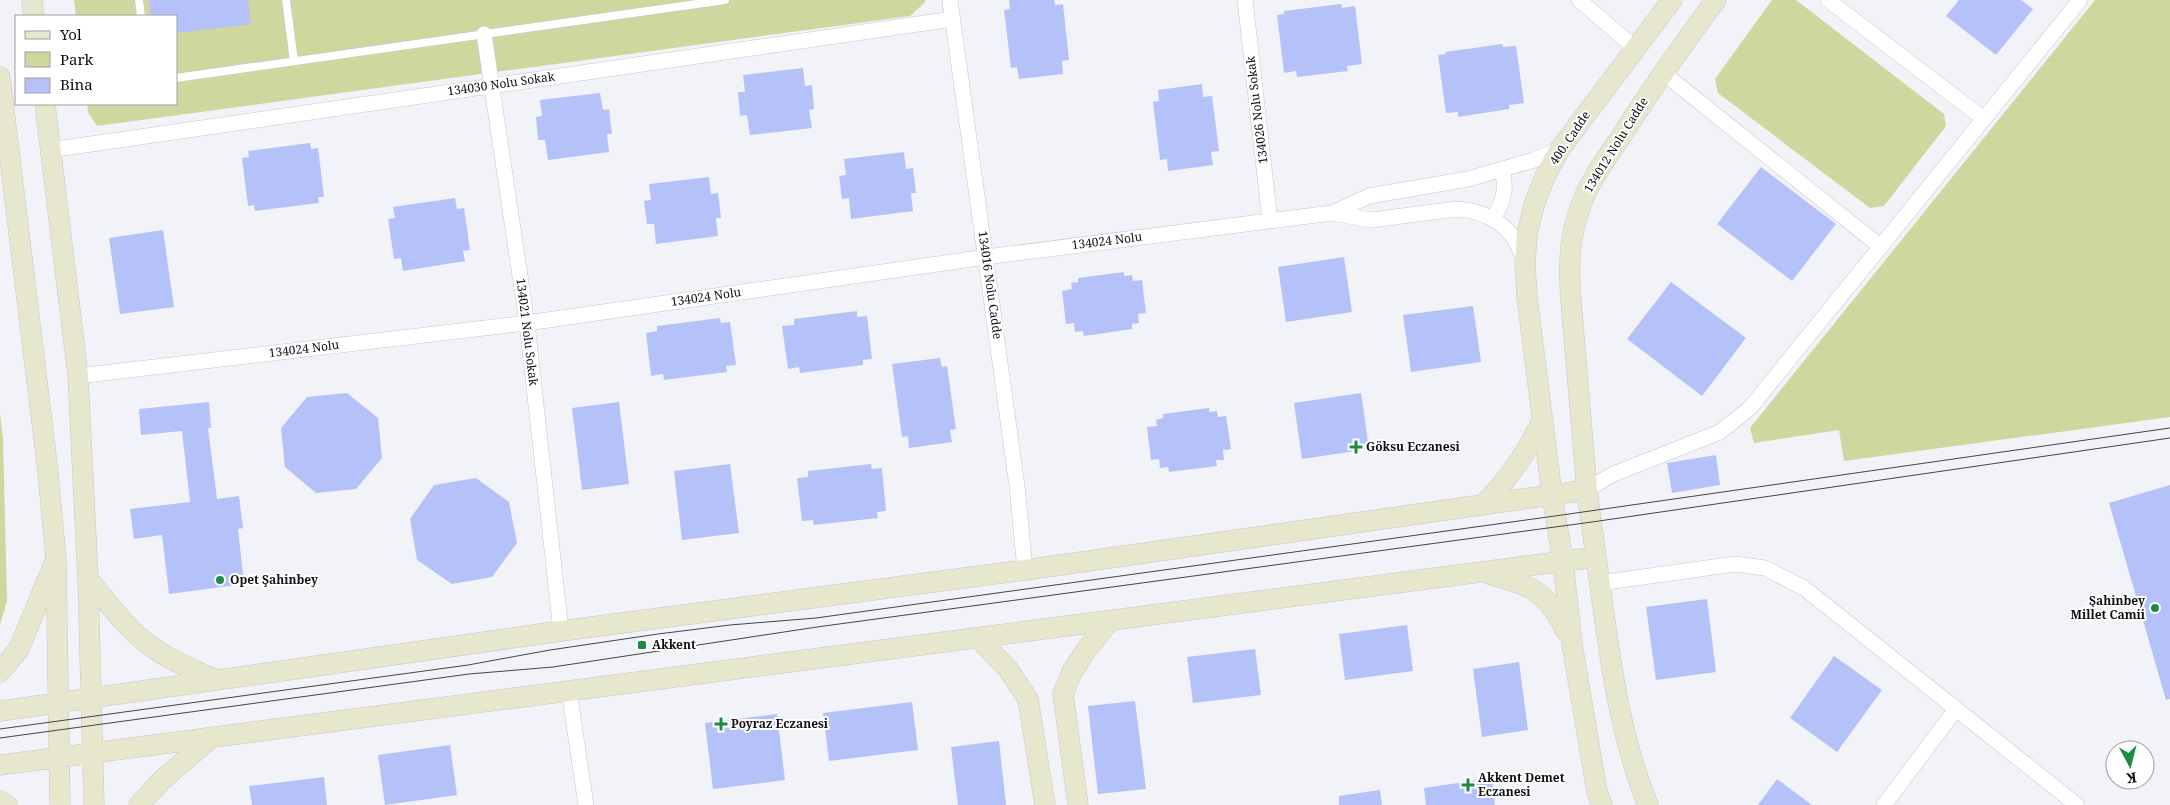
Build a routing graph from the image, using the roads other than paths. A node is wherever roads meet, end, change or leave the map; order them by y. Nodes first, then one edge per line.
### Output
1 (32, 0) edge
2 (139, 0) edge
3 (286, 0) edge
4 (725, 0) edge
5 (950, 0) edge
6 (1245, 0) edge
7 (1579, 0) edge
8 (1672, 0) edge
9 (1716, 0) edge
10 (1828, 0) edge
11 (2080, 0) edge
12 (34, 15) edge
13 (141, 15) edge
14 (953, 19) junction
15 (484, 34) junction
16 (1634, 48) junction
17 (294, 61) junction
18 (1662, 72) junction
19 (0, 77) edge
20 (178, 78) edge
21 (491, 86) junction
22 (45, 105) edge
23 (1984, 119) junction
24 (1560, 149) junction
25 (50, 150) junction
26 (1502, 170) junction
27 (1332, 213) junction
28 (1493, 218) junction
29 (1270, 221) junction
30 (1881, 247) junction
31 (986, 257) junction
32 (1525, 264) junction
33 (528, 323) junction
34 (78, 376) junction
35 (1543, 418) junction
36 (1588, 490) junction
37 (1552, 495) junction
38 (1483, 505) junction
39 (1596, 557) junction
40 (56, 560) junction
41 (1563, 562) junction
42 (1025, 570) junction
43 (1478, 572) junction
44 (88, 580) junction
45 (1600, 583) junction
46 (1110, 621) junction
47 (561, 631) junction
48 (978, 638) junction
49 (1572, 644) junction
50 (0, 672) edge
51 (216, 680) junction
52 (568, 691) junction
53 (92, 698) junction
54 (59, 703) junction
55 (1956, 709) junction
56 (0, 712) edge
57 (212, 738) junction
58 (91, 753) junction
59 (59, 758) junction
60 (0, 765) edge
61 (0, 801) edge
62 (1598, 801) edge
63 (6, 805) edge
64 (60, 805) edge
65 (94, 805) edge
66 (139, 805) edge
67 (586, 805) edge
68 (1045, 805) edge
69 (1078, 805) edge
70 (1648, 805) edge
71 (1884, 805) edge
72 (2077, 805) edge

1 - 12 main road
2 - 13 lane
3 - 17 lane
4 - 15 lane
5 - 14 street, 134016 Nolu Cadde
6 - 29 street, 134026 Nolu Sokak
7 - 16 street
8 - 16 main road, 400. Cadde
9 - 18 main road, 134012 Nolu Cadde
10 - 23 street
11 - 23 street
14 - 21 street, 134030 Nolu Sokak
14 - 31 street, 134016 Nolu Cadde
15 - 17 lane
15 - 21 street, 134021 Nolu Sokak
16 - 24 main road, 400. Cadde
17 - 20 lane
18 - 30 street
18 - 36 main road, 134012 Nolu Cadde
19 - 40 main road
21 - 25 street, 134030 Nolu Sokak
21 - 33 street, 134021 Nolu Sokak
22 - 25 main road
23 - 30 street
24 - 26 street, 134024 Nolu
24 - 32 main road, 400. Cadde
25 - 34 main road
26 - 27 street, 134024 Nolu
26 - 28 street
27 - 28 street, 134024 Nolu
27 - 29 street, 134024 Nolu
28 - 32 street, 134024 Nolu
29 - 31 street, 134024 Nolu
30 - 36 street
31 - 33 street, 134024 Nolu
31 - 42 street, 134016 Nolu Cadde
32 - 35 main road, 400. Cadde
33 - 34 street, 134024 Nolu
33 - 47 street, 134021 Nolu Sokak
34 - 44 main road
35 - 37 main road, 400. Cadde
35 - 38 main road
36 - 37 main road
36 - 39 main road, 134012 Nolu Cadde
37 - 38 main road
37 - 41 main road, 400. Cadde
38 - 42 main road
39 - 41 main road
39 - 45 main road, 134012 Nolu Cadde
40 - 50 main road
40 - 54 main road
41 - 43 main road
41 - 49 main road, 400. Cadde
42 - 47 main road
43 - 46 main road
43 - 49 main road
44 - 51 main road
44 - 53 main road
45 - 55 street
45 - 70 main road, 134012 Nolu Cadde
46 - 48 main road
46 - 69 main road
47 - 51 main road
48 - 52 main road
48 - 68 main road
49 - 62 main road
51 - 53 main road
52 - 57 main road
52 - 67 street
53 - 54 main road
53 - 58 main road
54 - 56 main road
54 - 59 main road
55 - 71 street
55 - 72 street
57 - 58 main road
57 - 66 main road
58 - 59 main road
58 - 65 main road
59 - 60 main road
59 - 64 main road
61 - 63 main road

